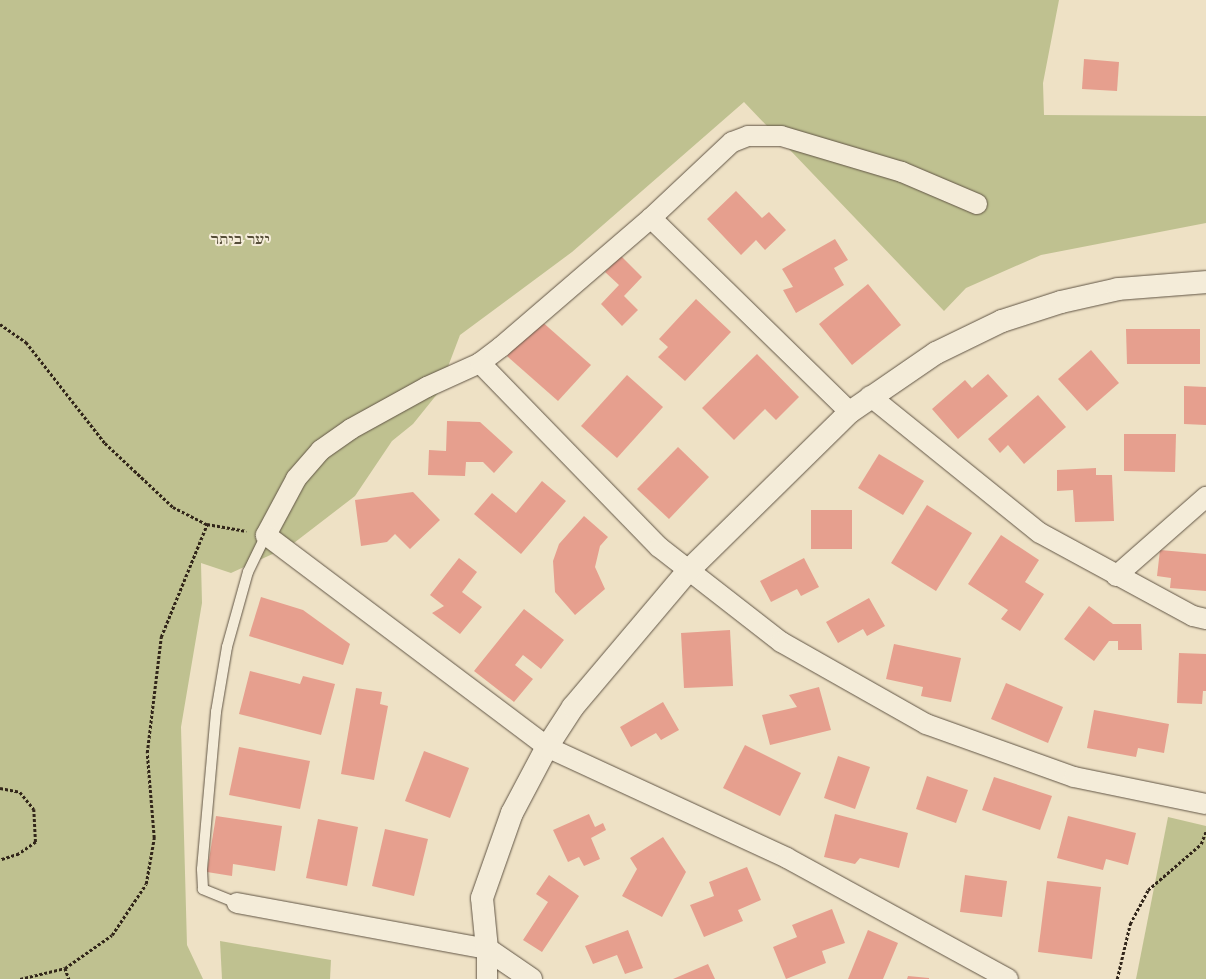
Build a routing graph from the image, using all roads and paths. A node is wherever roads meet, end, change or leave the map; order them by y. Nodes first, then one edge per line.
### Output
1 (977, 204) dead end
2 (651, 218) junction
3 (1206, 282) edge
4 (0, 324) edge
5 (480, 363) junction
6 (870, 396) junction
7 (850, 412) junction
8 (1206, 497) edge
9 (207, 524) junction
10 (266, 535) junction
11 (688, 572) junction
12 (1116, 576) junction
13 (1206, 619) edge
14 (547, 747) junction
15 (0, 788) edge
16 (1206, 804) edge
17 (1206, 831) edge
18 (0, 860) edge
19 (237, 903) joint
20 (487, 949) junction
21 (65, 968) junction
22 (20, 979) edge
23 (69, 979) edge
24 (487, 979) edge
25 (531, 979) edge
26 (1008, 979) edge
27 (1117, 979) edge

1 - 2 street
2 - 5 street
2 - 7 street
3 - 6 street
4 - 9 path
5 - 10 street
5 - 11 street
6 - 7 street
6 - 12 street
7 - 11 street
8 - 12 street
9 - 10 path
9 - 21 path
10 - 14 street
10 - 19 lane
11 - 14 street
11 - 16 street
12 - 13 street
14 - 20 street
14 - 26 street
15 - 18 path
17 - 27 path
19 - 20 street
20 - 24 street
20 - 25 street
21 - 22 path
21 - 23 path

